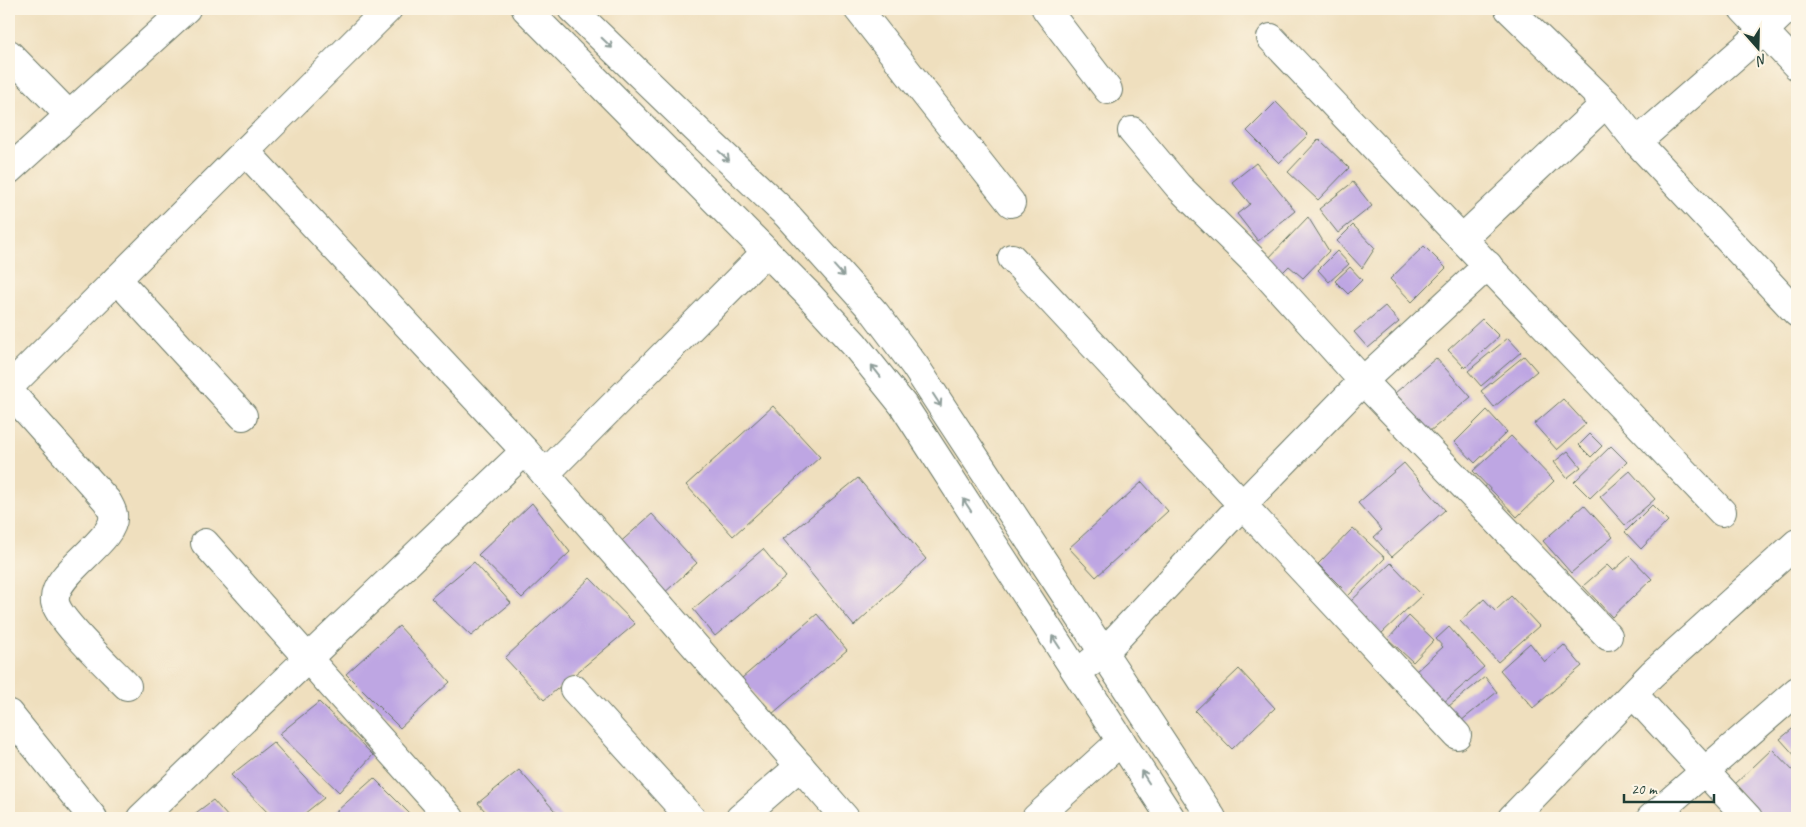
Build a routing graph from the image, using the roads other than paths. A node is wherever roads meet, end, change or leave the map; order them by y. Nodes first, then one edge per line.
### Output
1 (186, 9) edge
2 (388, 9) edge
3 (572, 9) edge
4 (858, 9) edge
5 (1046, 9) edge
6 (1508, 9) edge
7 (1743, 9) edge
8 (1787, 9) edge
9 (542, 13) edge
10 (1764, 31) junction
11 (1271, 38) dead end
12 (9, 54) edge
13 (1797, 66) edge
14 (1108, 90) dead end
15 (1606, 103) junction
16 (69, 115) junction
17 (1132, 132) dead end
18 (1637, 142) junction
19 (246, 151) junction
20 (9, 170) edge
21 (1011, 204) dead end
22 (1463, 238) junction
23 (766, 252) junction
24 (1012, 258) dead end
25 (1488, 265) junction
26 (117, 279) junction
27 (1797, 313) edge
28 (1363, 381) junction
29 (9, 389) edge
30 (243, 416) dead end
31 (525, 452) junction
32 (545, 474) junction
33 (1243, 504) junction
34 (1722, 512) dead end
35 (204, 543) dead end
36 (1792, 557) edge
37 (1608, 636) dead end
38 (1104, 652) junction
39 (308, 659) junction
40 (1077, 674) junction
41 (127, 686) dead end
42 (574, 689) dead end
43 (1797, 691) edge
44 (1633, 694) junction
45 (9, 714) edge
46 (1457, 735) dead end
47 (1121, 741) junction
48 (800, 766) junction
49 (1705, 771) junction
50 (93, 818) edge
51 (141, 818) edge
52 (450, 818) edge
53 (691, 818) edge
54 (740, 818) edge
55 (845, 818) edge
56 (1036, 818) edge
57 (1172, 818) edge
58 (1212, 818) edge
59 (1512, 818) edge
60 (1651, 818) edge
61 (1748, 818) edge

1 - 16 street
2 - 19 street
3 -> 38 street
4 - 21 street
5 - 14 street
6 - 15 street
7 - 10 street
8 - 10 street
9 - 23 street
10 - 13 street
10 - 18 street
11 - 22 street
12 - 16 street
15 - 18 street
15 - 22 street
16 - 20 street
17 - 28 street
18 - 27 street
19 - 26 street
19 - 31 street
22 - 25 street
23 - 32 street
40 -> 23 street
24 - 33 street
25 - 28 street
25 - 34 street
26 - 29 street
26 - 30 street
28 - 33 street
28 - 37 street
29 - 41 street
31 - 32 street
31 - 39 street
32 - 48 street
33 - 38 street
33 - 46 street
35 - 39 street
36 - 44 street
38 - 40 street
38 - 58 street
39 - 51 street
39 - 52 street
40 - 47 street
42 - 53 street
43 - 49 street
44 - 49 street
44 - 59 street
45 - 50 street
47 - 56 street
57 -> 47 street
48 - 54 street
48 - 55 street
49 - 60 street
49 - 61 street

